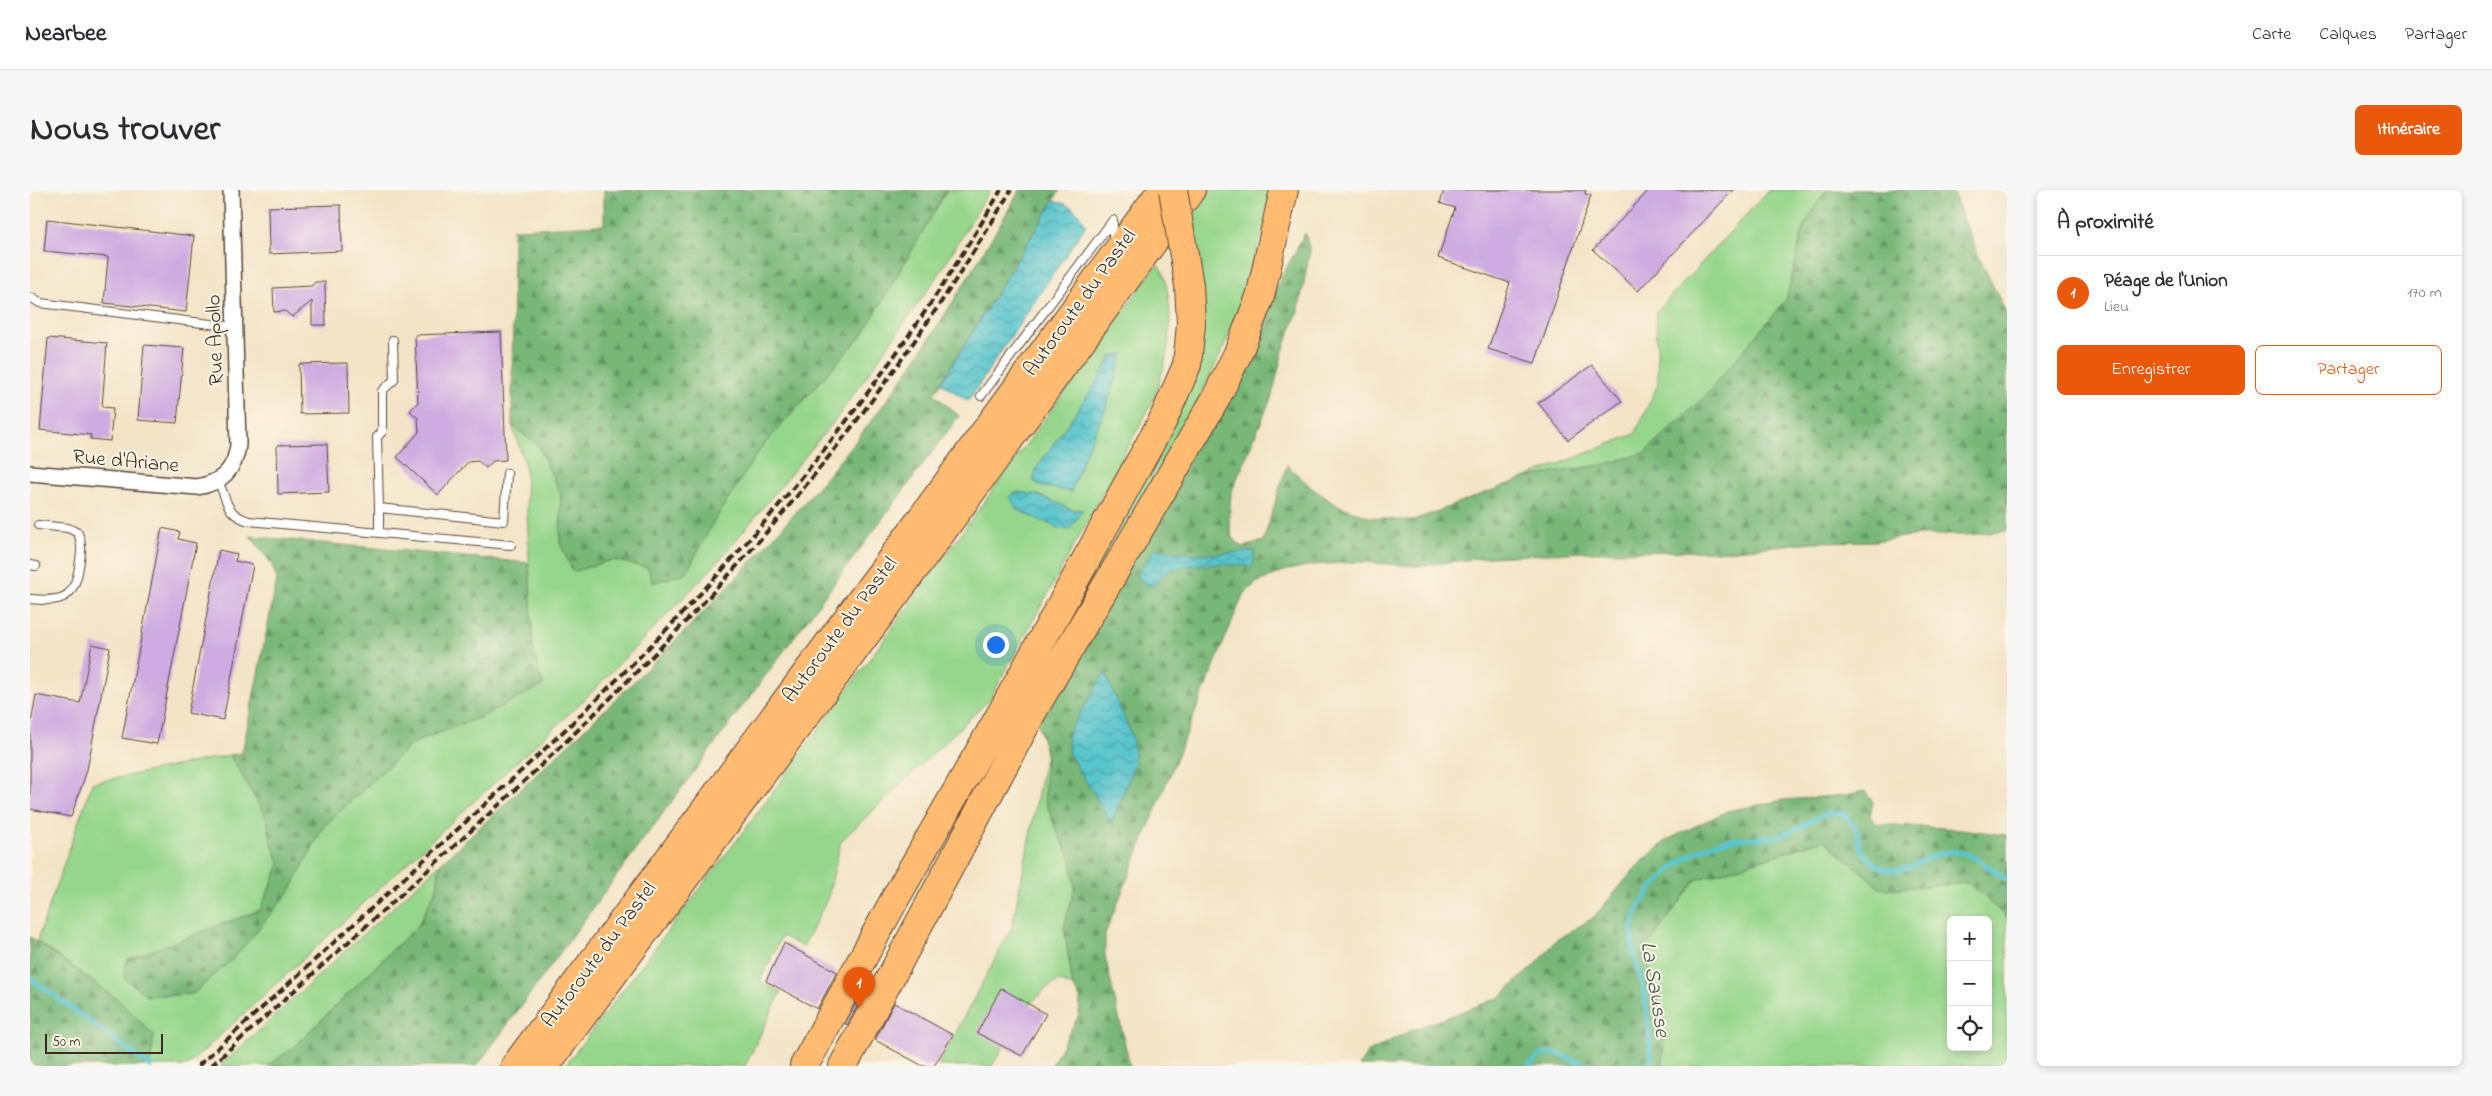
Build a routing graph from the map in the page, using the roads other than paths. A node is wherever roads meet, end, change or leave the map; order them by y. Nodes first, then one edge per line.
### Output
1 (231, 190) edge
2 (1162, 190) edge
3 (1173, 190) edge
4 (1191, 190) edge
5 (1284, 190) edge
6 (1113, 255) junction
7 (30, 297) edge
8 (235, 327) junction
9 (393, 340) dead end
10 (981, 396) dead end
11 (30, 473) edge
12 (507, 473) dead end
13 (218, 481) junction
14 (379, 508) junction
15 (38, 525) dead end
16 (379, 533) junction
17 (511, 545) dead end
18 (30, 599) edge
19 (515, 1066) edge
20 (545, 1066) edge
21 (804, 1066) edge
22 (843, 1066) edge

1 - 8 street, Rue Apollo
2 - 6 highway, Autoroute du Pastel
3 - 21 highway, bridge
4 - 20 highway, Autoroute du Pastel
5 - 22 highway
6 - 10 lane
6 - 19 highway, Autoroute du Pastel
7 - 8 lane
8 - 13 street, Rue Apollo
9 - 14 lane
11 - 13 street, Rue d'Ariane
12 - 14 lane
13 - 16 lane
14 - 16 lane
15 - 18 lane
16 - 17 lane

